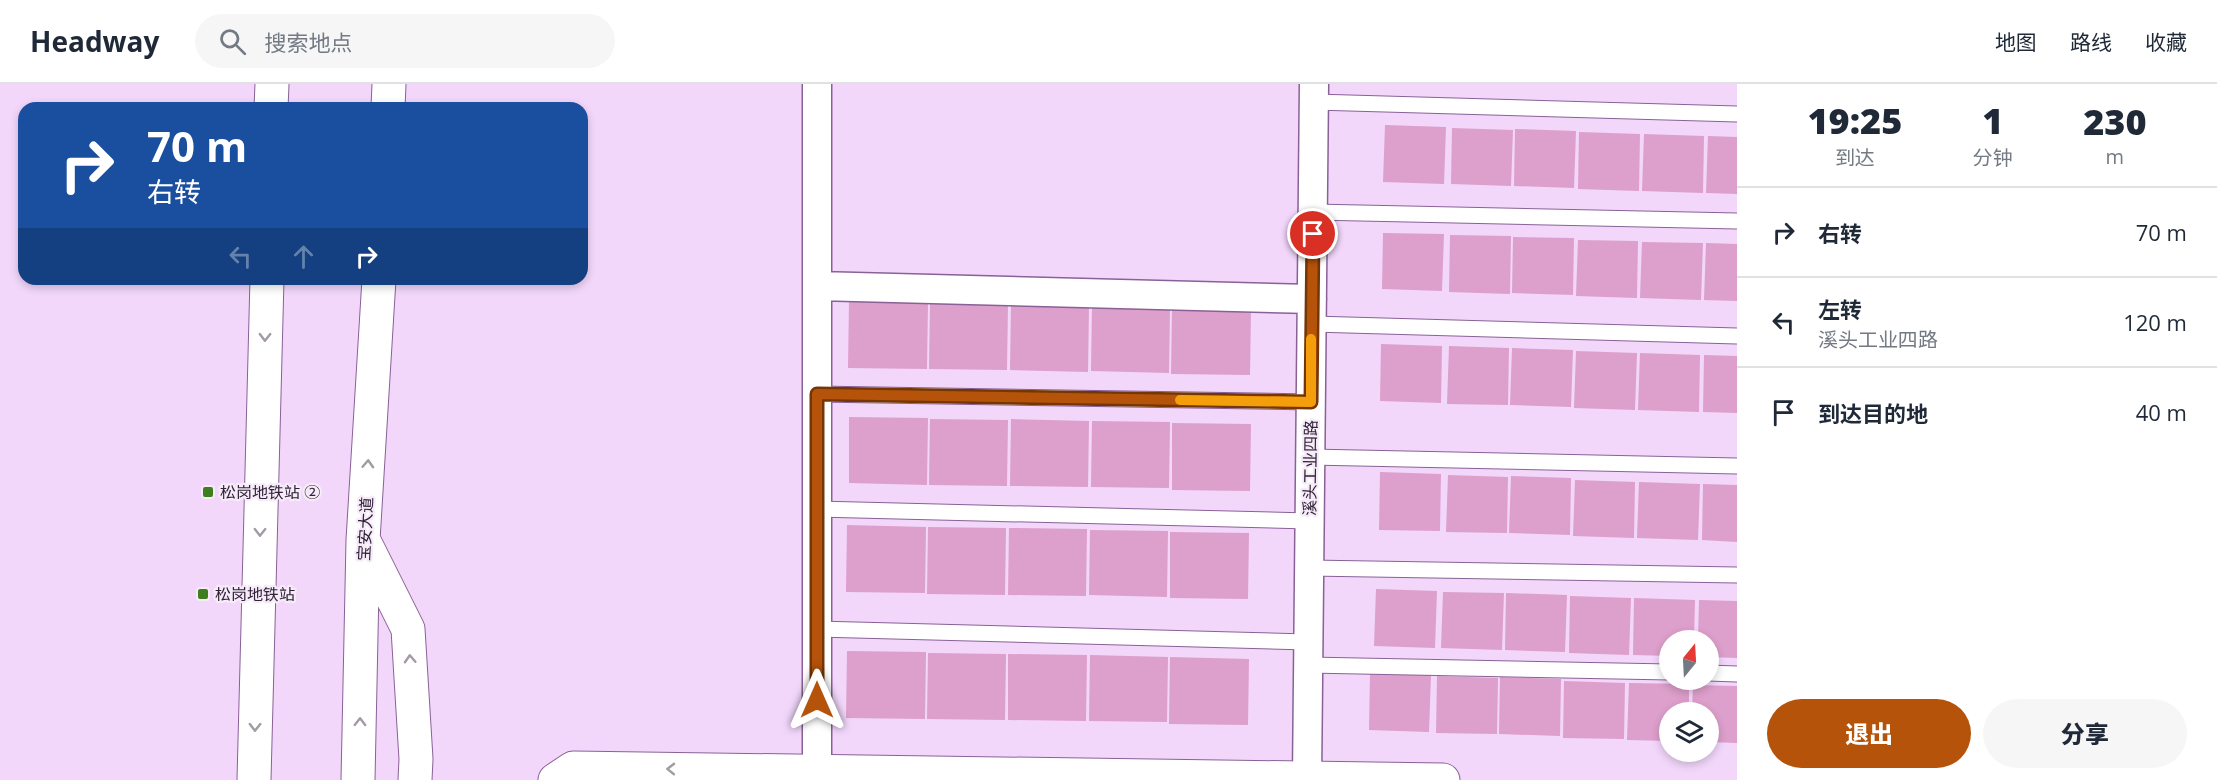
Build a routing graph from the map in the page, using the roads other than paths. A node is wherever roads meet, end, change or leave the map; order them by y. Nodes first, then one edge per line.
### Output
1 (272, 84) edge
2 (389, 84) edge
3 (817, 84) edge
4 (1314, 93) edge
5 (271, 102) edge
6 (388, 102) edge
7 (1737, 114) edge
8 (1313, 212) junction
9 (1737, 221) edge
10 (267, 285) edge
11 (379, 285) edge
12 (817, 286) junction
13 (1312, 312) junction
14 (1737, 336) edge
15 (817, 394) junction
16 (1311, 402) junction
17 (1310, 457) junction
18 (1737, 466) edge
19 (817, 509) junction
20 (1310, 521) junction
21 (363, 540) junction
22 (1309, 568) junction
23 (1737, 575) edge
24 (817, 629) junction
25 (1308, 653) junction
26 (1659, 671) edge
27 (1719, 673) edge
28 (1737, 674) edge
29 (817, 776) edge
30 (1307, 779) edge
31 (254, 780) edge
32 (358, 780) edge
33 (415, 780) edge
34 (555, 780) edge
35 (1443, 780) edge

1 - 5 main road
2 - 6 main road
3 - 12 street
4 - 7 lane
4 - 8 street, 溪头工业四路
8 - 9 lane
8 - 13 street, 溪头工业四路
10 -> 31 main road
21 -> 11 main road, 宝安大道
12 - 13 street
12 - 15 street
13 - 14 lane
13 - 16 street, 溪头工业四路
15 - 16 lane
15 - 19 street
16 - 17 street, 溪头工业四路
17 - 18 lane
17 - 20 street, 溪头工业四路
19 - 20 lane
19 - 24 street
20 - 22 street, 溪头工业四路
32 -> 21 main road, 宝安大道
33 -> 21 main road
22 - 23 lane
22 - 25 street, 溪头工业四路
24 - 25 lane
24 - 29 street
25 - 26 lane
25 - 30 street, 溪头工业四路
27 - 28 lane
29 - 30 main road
29 -> 34 main road
30 - 35 main road

